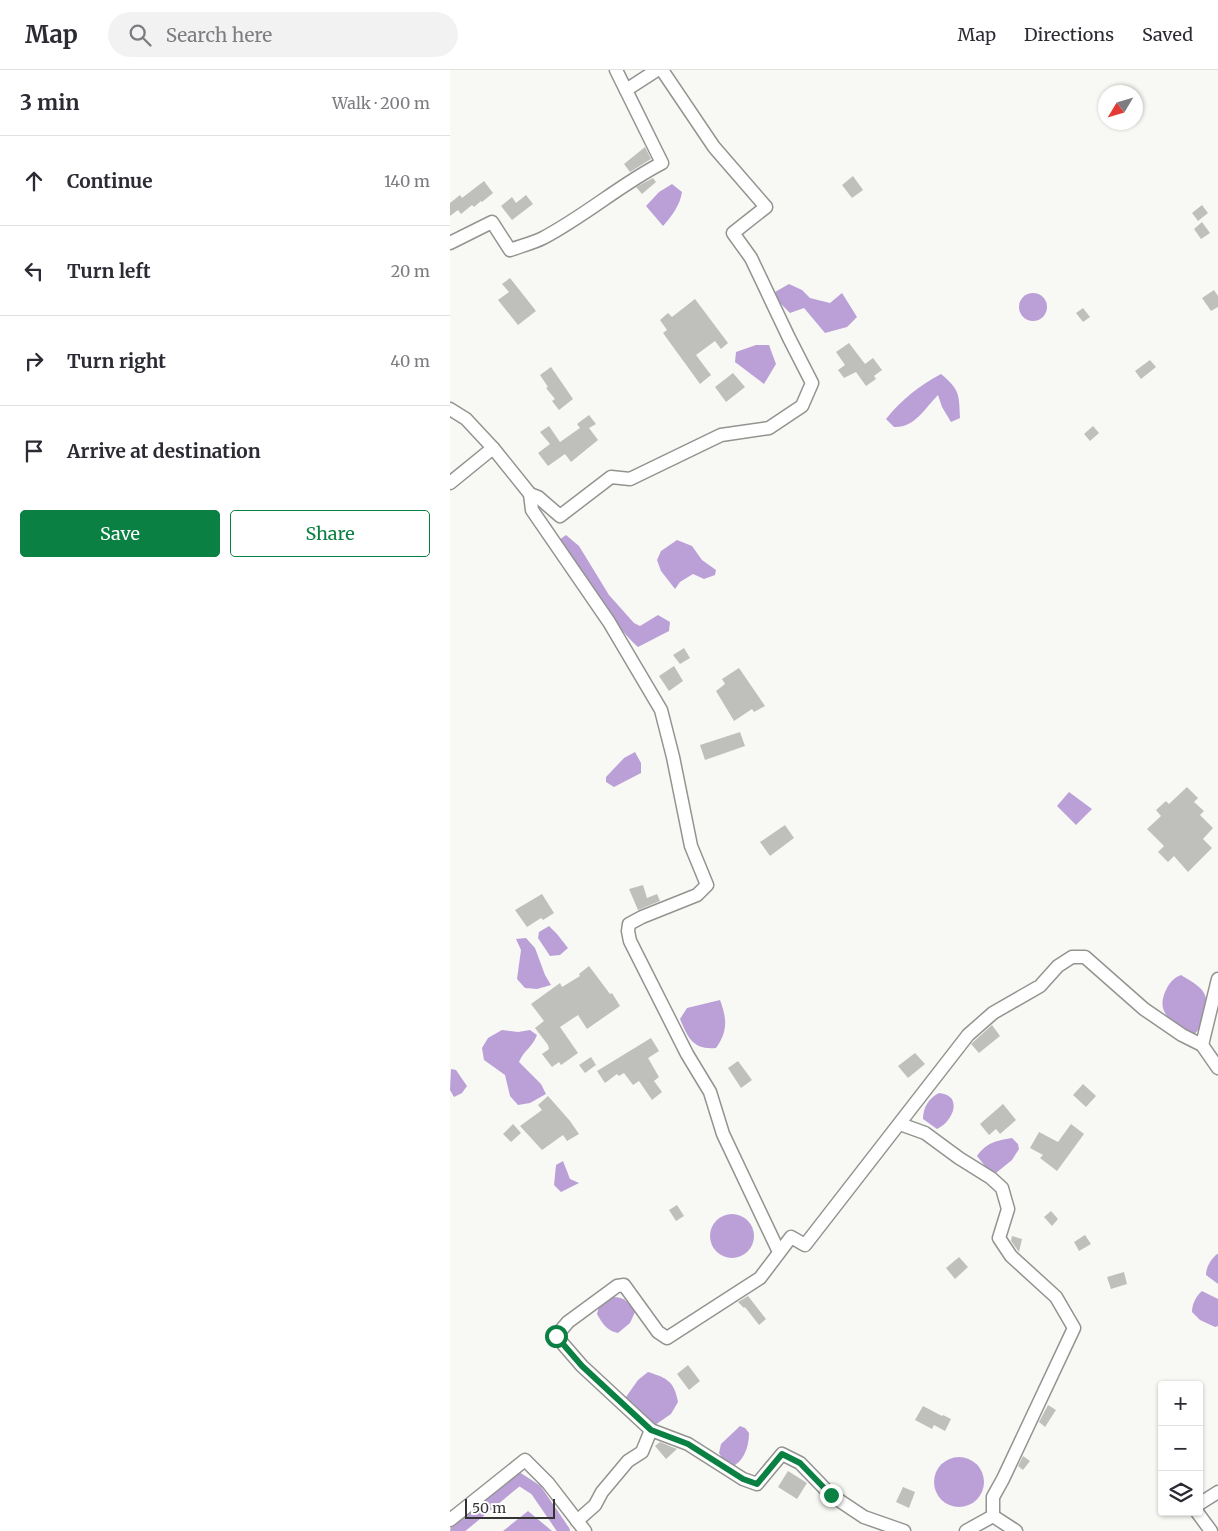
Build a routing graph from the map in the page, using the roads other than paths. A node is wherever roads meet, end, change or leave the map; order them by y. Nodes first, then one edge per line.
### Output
1 (616, 70) edge
2 (656, 70) edge
3 (662, 70) edge
4 (626, 90) junction
5 (450, 244) edge
6 (450, 409) edge
7 (493, 448) junction
8 (450, 483) edge
9 (530, 494) junction
10 (1218, 979) edge
11 (1202, 1044) junction
12 (1218, 1068) edge
13 (900, 1124) junction
14 (780, 1252) junction
15 (651, 1430) junction
16 (1218, 1492) edge
17 (1203, 1501) edge
18 (993, 1516) junction
19 (1200, 1516) edge
20 (450, 1520) edge
21 (581, 1526) edge
22 (904, 1531) edge
23 (966, 1531) edge
24 (1016, 1531) edge
25 (1211, 1531) edge

1 - 4 street
2 - 4 street
3 - 9 street
4 - 5 street
6 - 7 street
7 - 8 street
7 - 9 street
9 - 14 street
10 - 11 street
11 - 12 street
11 - 13 street
13 - 14 street
13 - 18 street
14 - 15 street
15 - 21 street
15 - 22 street
16 - 17 street
18 - 23 street
18 - 24 street
19 - 25 street
20 - 21 street

